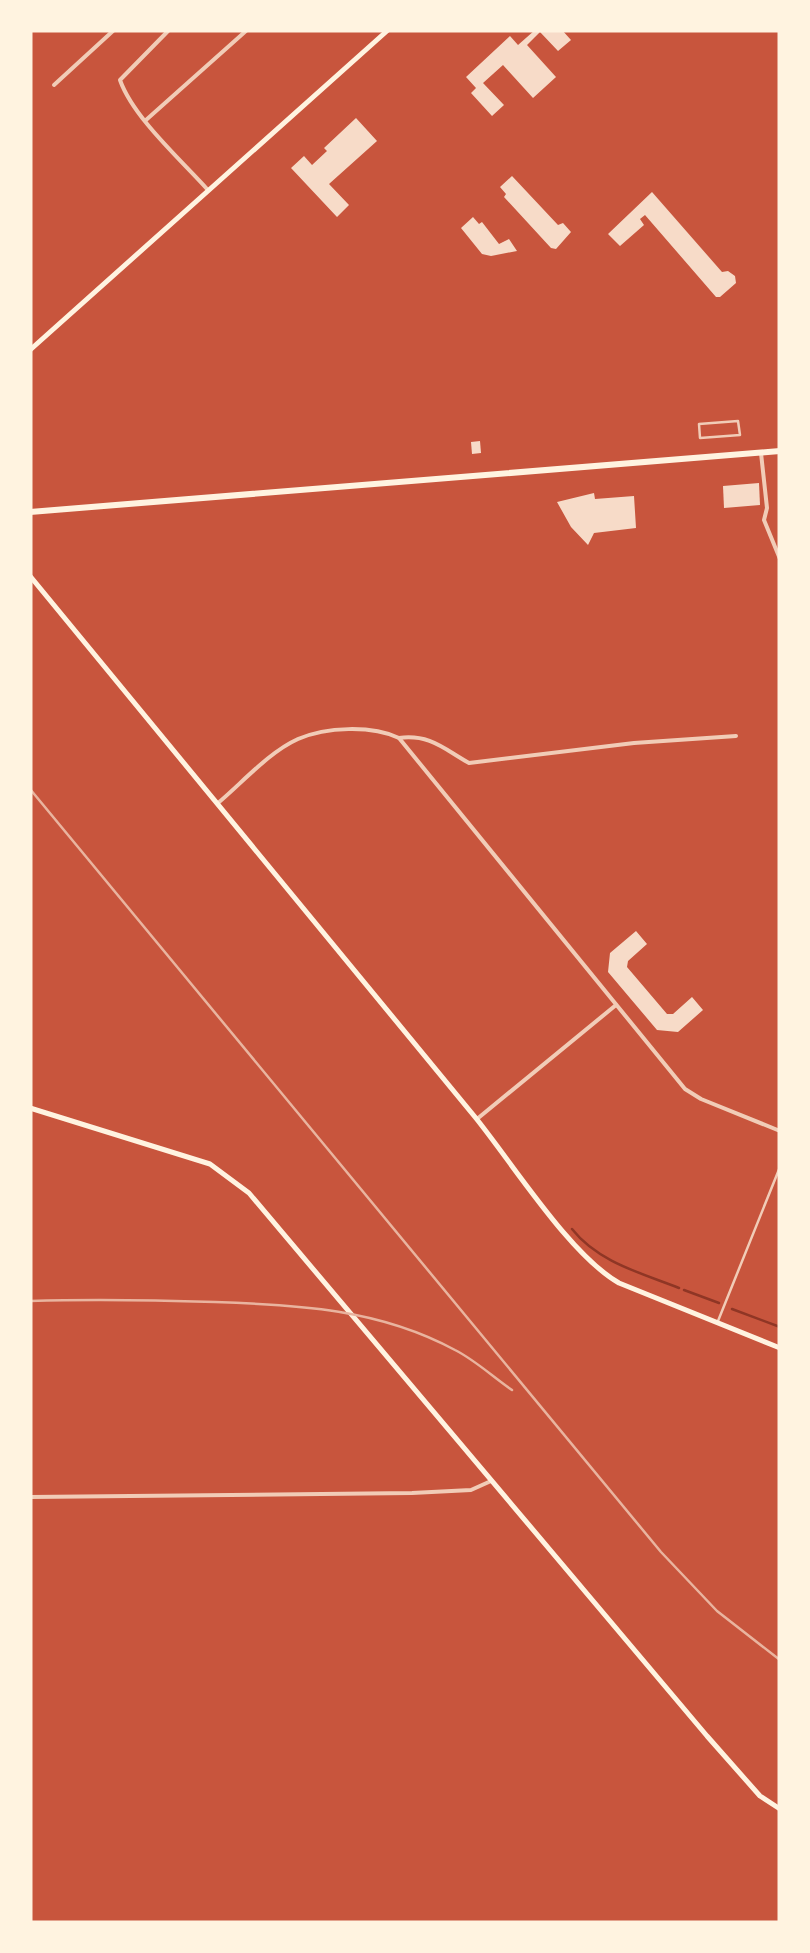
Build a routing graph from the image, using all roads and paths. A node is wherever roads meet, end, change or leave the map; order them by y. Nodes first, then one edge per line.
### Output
1 (114, 30) edge
2 (247, 30) edge
3 (388, 30) edge
4 (165, 31) edge
5 (54, 85) dead end
6 (146, 120) junction
7 (209, 191) junction
8 (30, 350) edge
9 (700, 438) joint
10 (780, 451) edge
11 (761, 453) junction
12 (30, 512) edge
13 (780, 559) edge
14 (30, 576) edge
15 (736, 736) dead end
16 (398, 738) junction
17 (218, 803) junction
18 (616, 1005) junction
19 (30, 1108) edge
20 (477, 1119) junction
21 (780, 1131) edge
22 (780, 1168) edge
23 (718, 1322) junction
24 (780, 1348) edge
25 (491, 1480) junction
26 (30, 1496) edge
27 (780, 1809) edge

1 - 5 street
2 - 6 street
3 - 7 main road
4 - 6 street
6 - 7 street
7 - 8 main road
9 - 9 street
10 - 11 main road
11 - 12 main road
11 - 13 street
14 - 17 main road
15 - 16 street
16 - 17 street
16 - 18 street
17 - 20 main road
18 - 20 street
18 - 21 street
19 - 25 main road
20 - 23 main road
22 - 23 street
23 - 24 main road
25 - 26 street
25 - 27 main road

